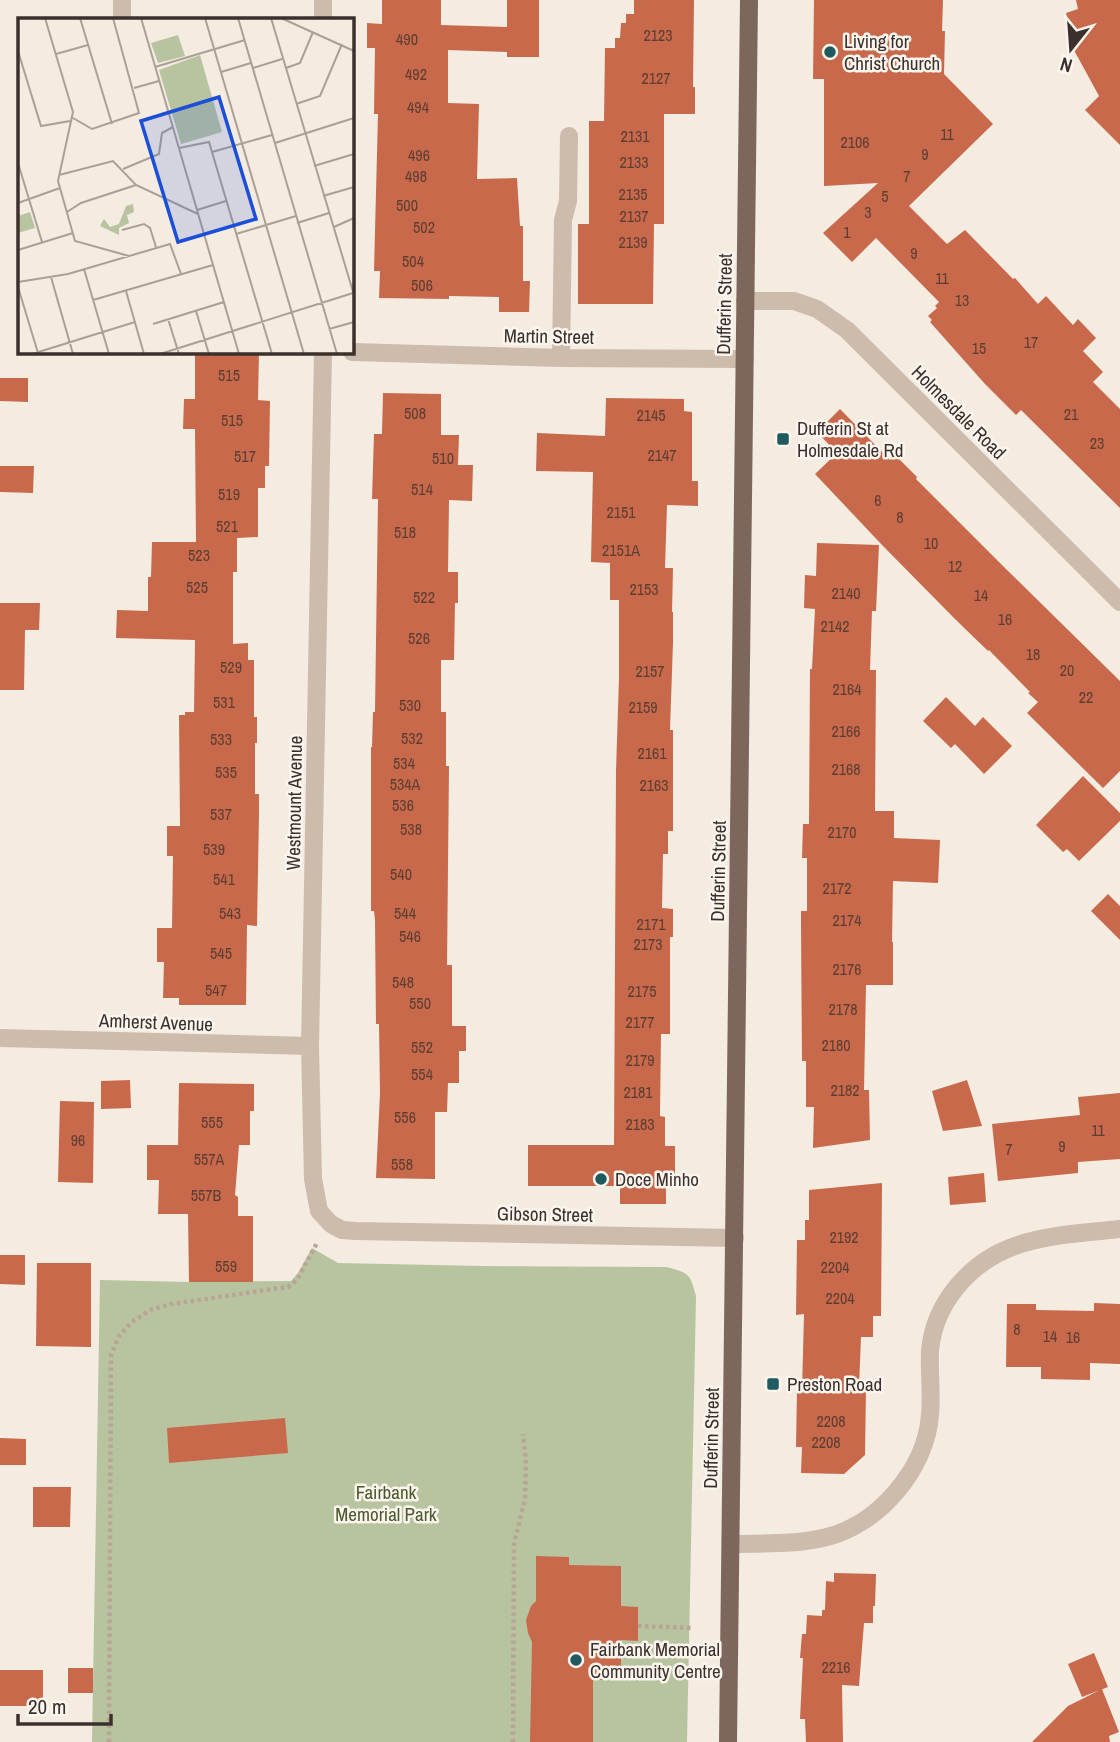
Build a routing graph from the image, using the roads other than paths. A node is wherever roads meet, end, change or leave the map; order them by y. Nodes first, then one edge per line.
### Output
1 (122, 0) edge
2 (323, 0) edge
3 (749, 0) edge
4 (122, 18) edge
5 (323, 18) edge
6 (569, 136) dead end
7 (745, 301) junction
8 (354, 352) edge
9 (323, 354) edge
10 (561, 358) junction
11 (745, 359) junction
12 (1120, 602) edge
13 (0, 1038) edge
14 (310, 1046) junction
15 (1120, 1230) edge
16 (355, 1231) joint
17 (735, 1238) junction
18 (731, 1544) junction
19 (728, 1742) edge

1 - 4 street
2 - 5 street
3 - 7 main road, Dufferin Street
6 - 10 street
7 - 11 main road, Dufferin Street
7 - 12 street, Holmesdale Road
8 - 10 street, Martin Street
9 - 14 street, Westmount Avenue
10 - 11 street, Martin Street
11 - 17 main road, Dufferin Street
13 - 14 street, Amherst Avenue
14 - 16 street, Westmount Avenue
15 - 18 street
16 - 17 street, Gibson Street
17 - 18 main road, Dufferin Street
18 - 19 main road, Dufferin Street

